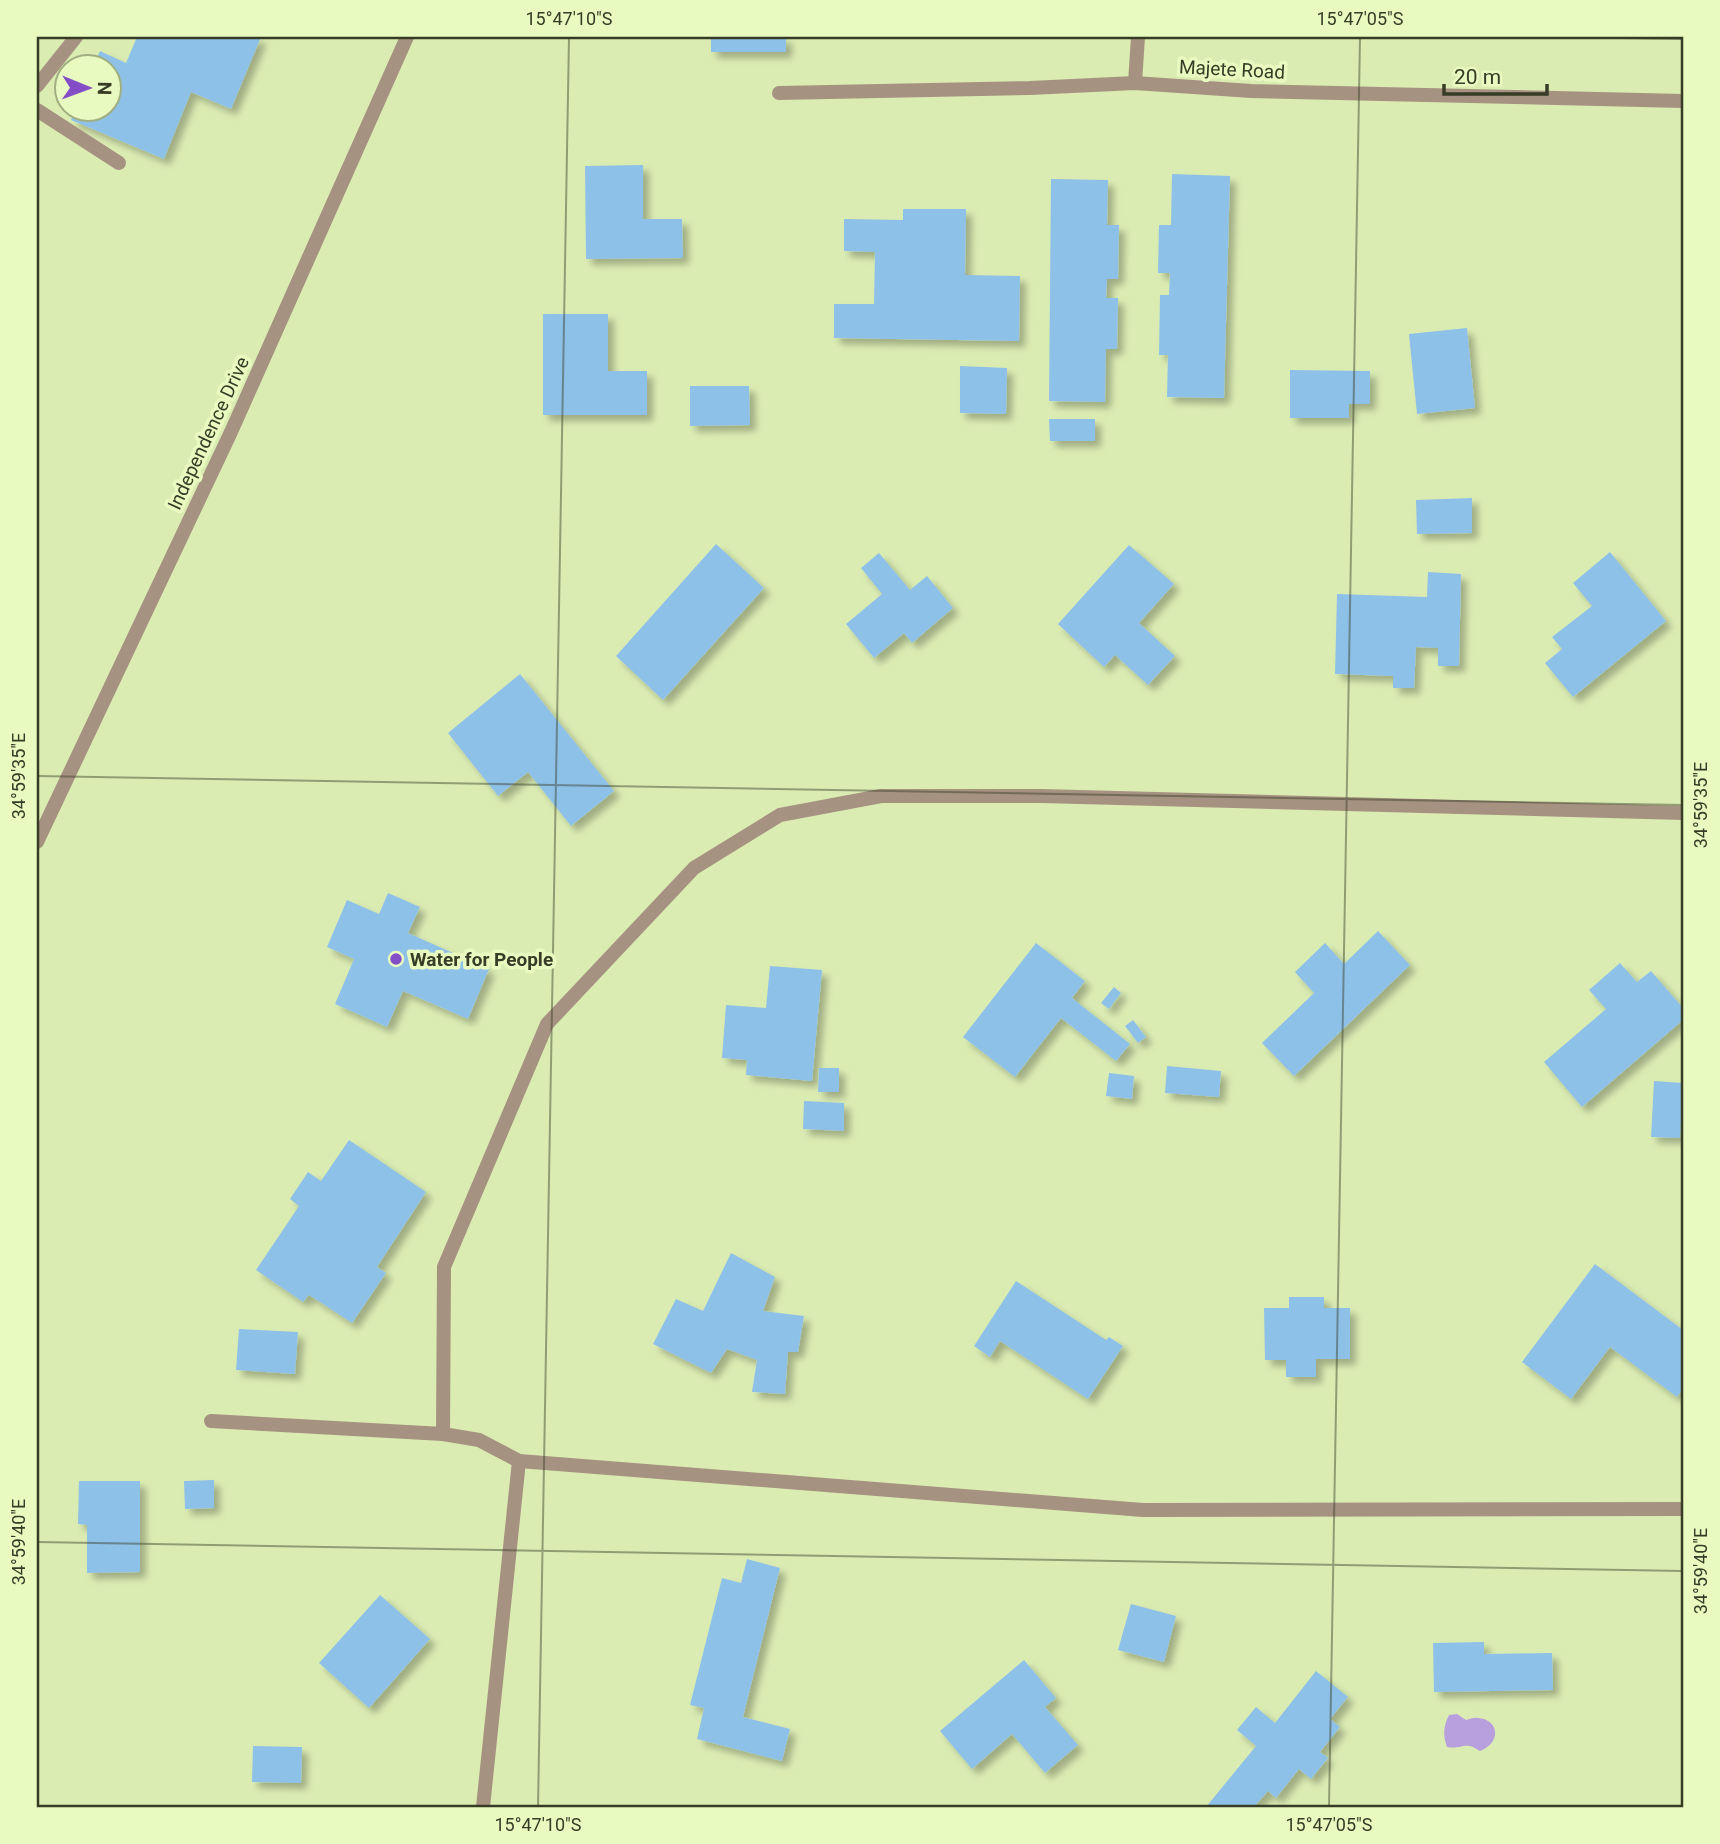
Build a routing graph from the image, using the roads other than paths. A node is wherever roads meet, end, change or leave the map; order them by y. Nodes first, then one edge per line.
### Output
1 (76, 37) edge
2 (407, 37) edge
3 (1138, 37) edge
4 (1135, 83) junction
5 (37, 86) edge
6 (779, 93) dead end
7 (1683, 101) edge
8 (37, 110) edge
9 (119, 163) dead end
10 (1683, 813) edge
11 (37, 842) edge
12 (211, 1421) dead end
13 (443, 1434) junction
14 (519, 1461) junction
15 (1683, 1509) edge
16 (483, 1807) edge

1 - 5 street
2 - 11 street, Independence Drive
3 - 4 street
4 - 6 street, Majete Road
4 - 7 street, Majete Road
8 - 9 street
10 - 13 street
12 - 13 street
13 - 14 street
14 - 15 street
14 - 16 street

